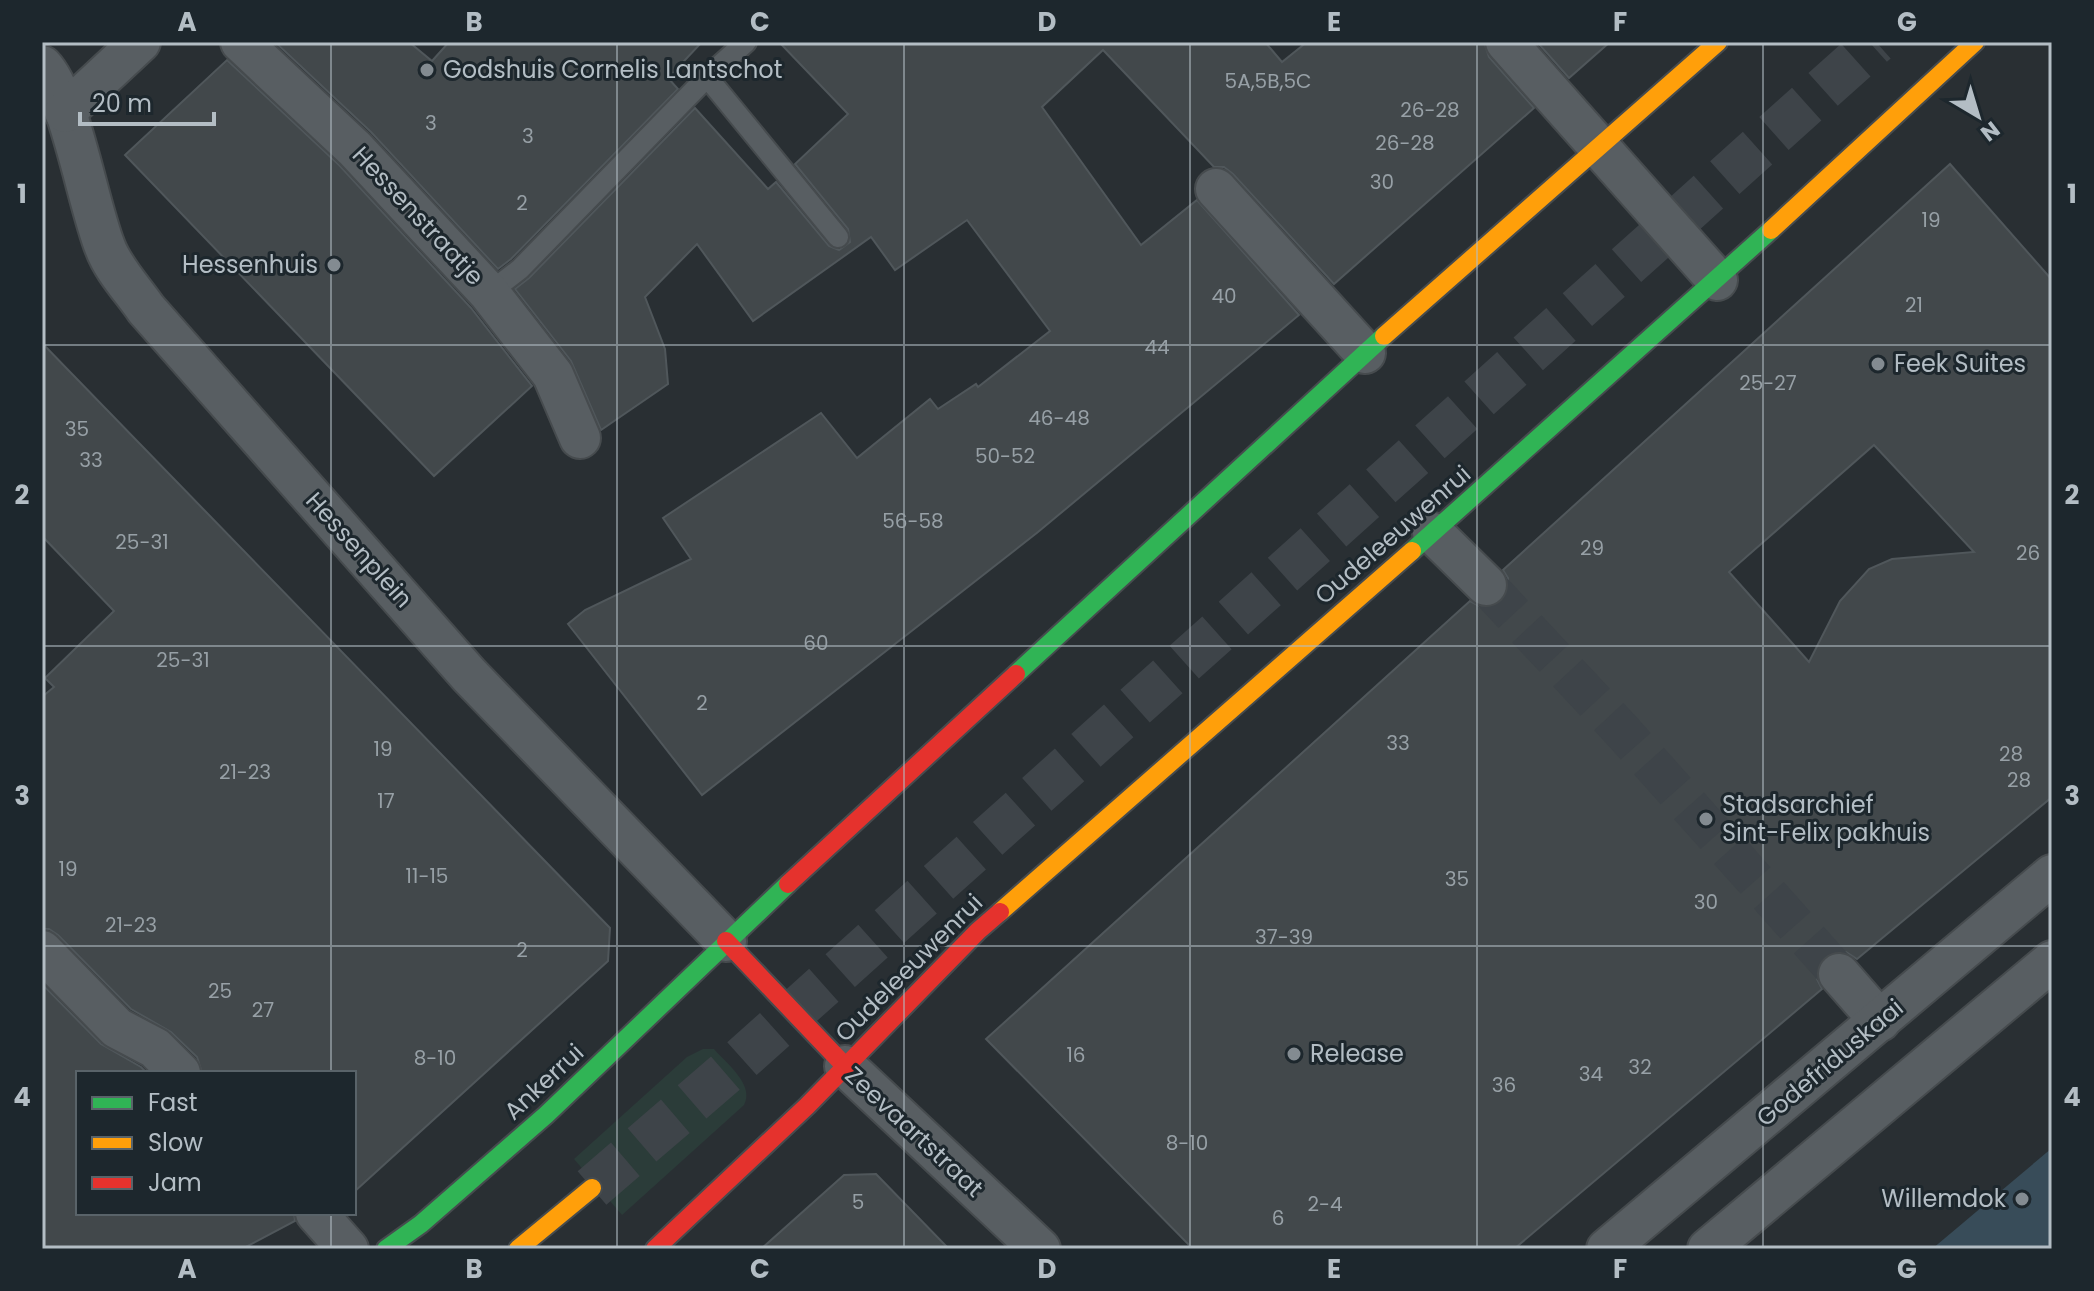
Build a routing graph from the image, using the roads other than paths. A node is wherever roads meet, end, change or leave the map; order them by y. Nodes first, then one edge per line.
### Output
1 (140, 42) edge
2 (241, 42) edge
3 (746, 42) edge
4 (1506, 42) edge
5 (1718, 42) edge
6 (1975, 42) edge
7 (42, 66) edge
8 (707, 77) junction
9 (65, 112) junction
10 (1599, 148) junction
11 (59, 154) edge
12 (1216, 189) dead end
13 (838, 237) dead end
14 (1717, 280) junction
15 (489, 293) junction
16 (1365, 353) junction
17 (580, 438) dead end
18 (1433, 533) junction
19 (1486, 585) tunnel mouth
20 (2052, 875) edge
21 (726, 941) junction
22 (42, 951) edge
23 (2052, 961) edge
24 (1839, 974) tunnel mouth
25 (1880, 1021) junction
26 (845, 1066) junction
27 (178, 1071) edge
28 (592, 1188) tunnel mouth
29 (318, 1215) edge
30 (348, 1249) edge
31 (386, 1249) edge
32 (518, 1249) edge
33 (655, 1249) edge
34 (1040, 1249) edge
35 (1607, 1249) edge
36 (1708, 1249) edge

1 - 9 street
2 - 15 street, Hessenstraatje
3 - 8 lane
4 - 10 street
5 - 10 street
6 - 14 street, Oudeleeuwenrui
7 - 9 street, Hessenplein
8 - 13 lane
8 - 15 lane, Hessenstraatje
9 - 11 street, Hessenplein
10 - 14 street
10 - 16 street
11 - 21 street, Hessenplein
12 - 16 street
14 - 18 street, Oudeleeuwenrui
15 - 17 street, Hessenstraatje
16 - 21 street
18 - 19 street
18 - 26 street, Oudeleeuwenrui
20 - 25 street, Godefriduskaai
21 - 26 street, Zeevaartstraat
21 - 31 street, Ankerrui
22 - 27 street
23 - 36 street
24 - 25 street
25 - 35 street, Godefriduskaai
26 - 33 street
26 - 34 street, Zeevaartstraat
28 - 32 street
29 - 30 street

